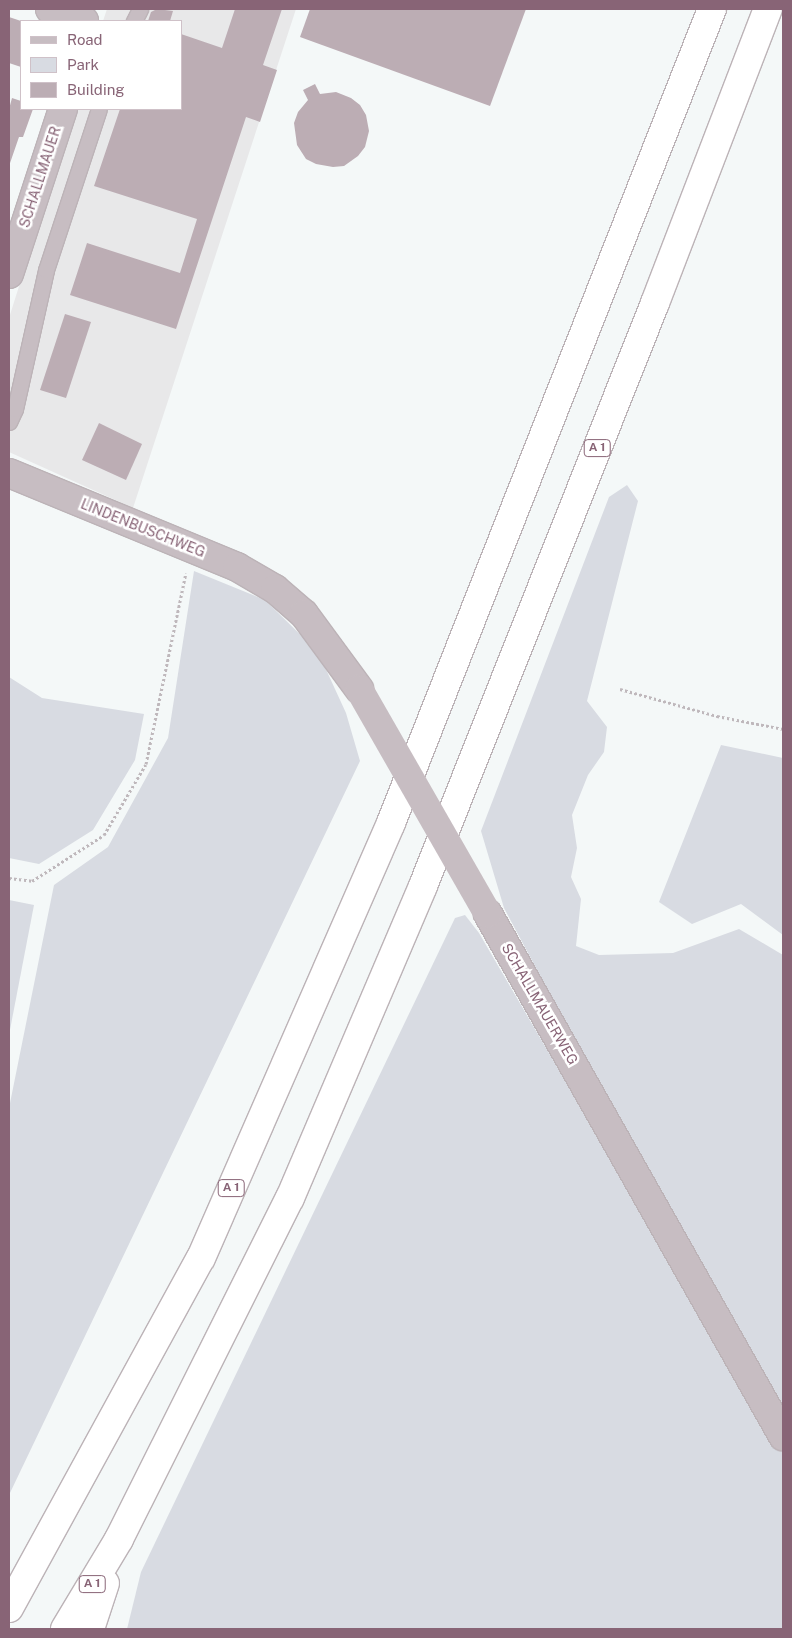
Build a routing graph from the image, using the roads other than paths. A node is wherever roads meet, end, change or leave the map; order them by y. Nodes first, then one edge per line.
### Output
1 (50, 9) edge
2 (712, 9) edge
3 (768, 9) edge
4 (81, 20) edge
5 (63, 110) edge
6 (99, 110) edge
7 (9, 274) edge
8 (9, 422) edge
9 (9, 473) edge
10 (275, 589) joint
11 (783, 1436) edge
12 (119, 1539) junction
13 (47, 1542) junction
14 (9, 1589) edge
15 (9, 1608) edge
16 (65, 1629) edge
17 (90, 1629) edge

1 - 4 street
2 - 13 highway, A 1
3 - 12 highway, A 1
5 - 7 street, SCHALLMAUER
6 - 8 lane
9 - 10 street, LINDENBUSCHWEG
10 - 11 street, SCHALLMAUERWEG, bridge
12 - 16 highway, A 1
12 - 17 highway
13 - 14 highway
13 - 15 highway, A 1

